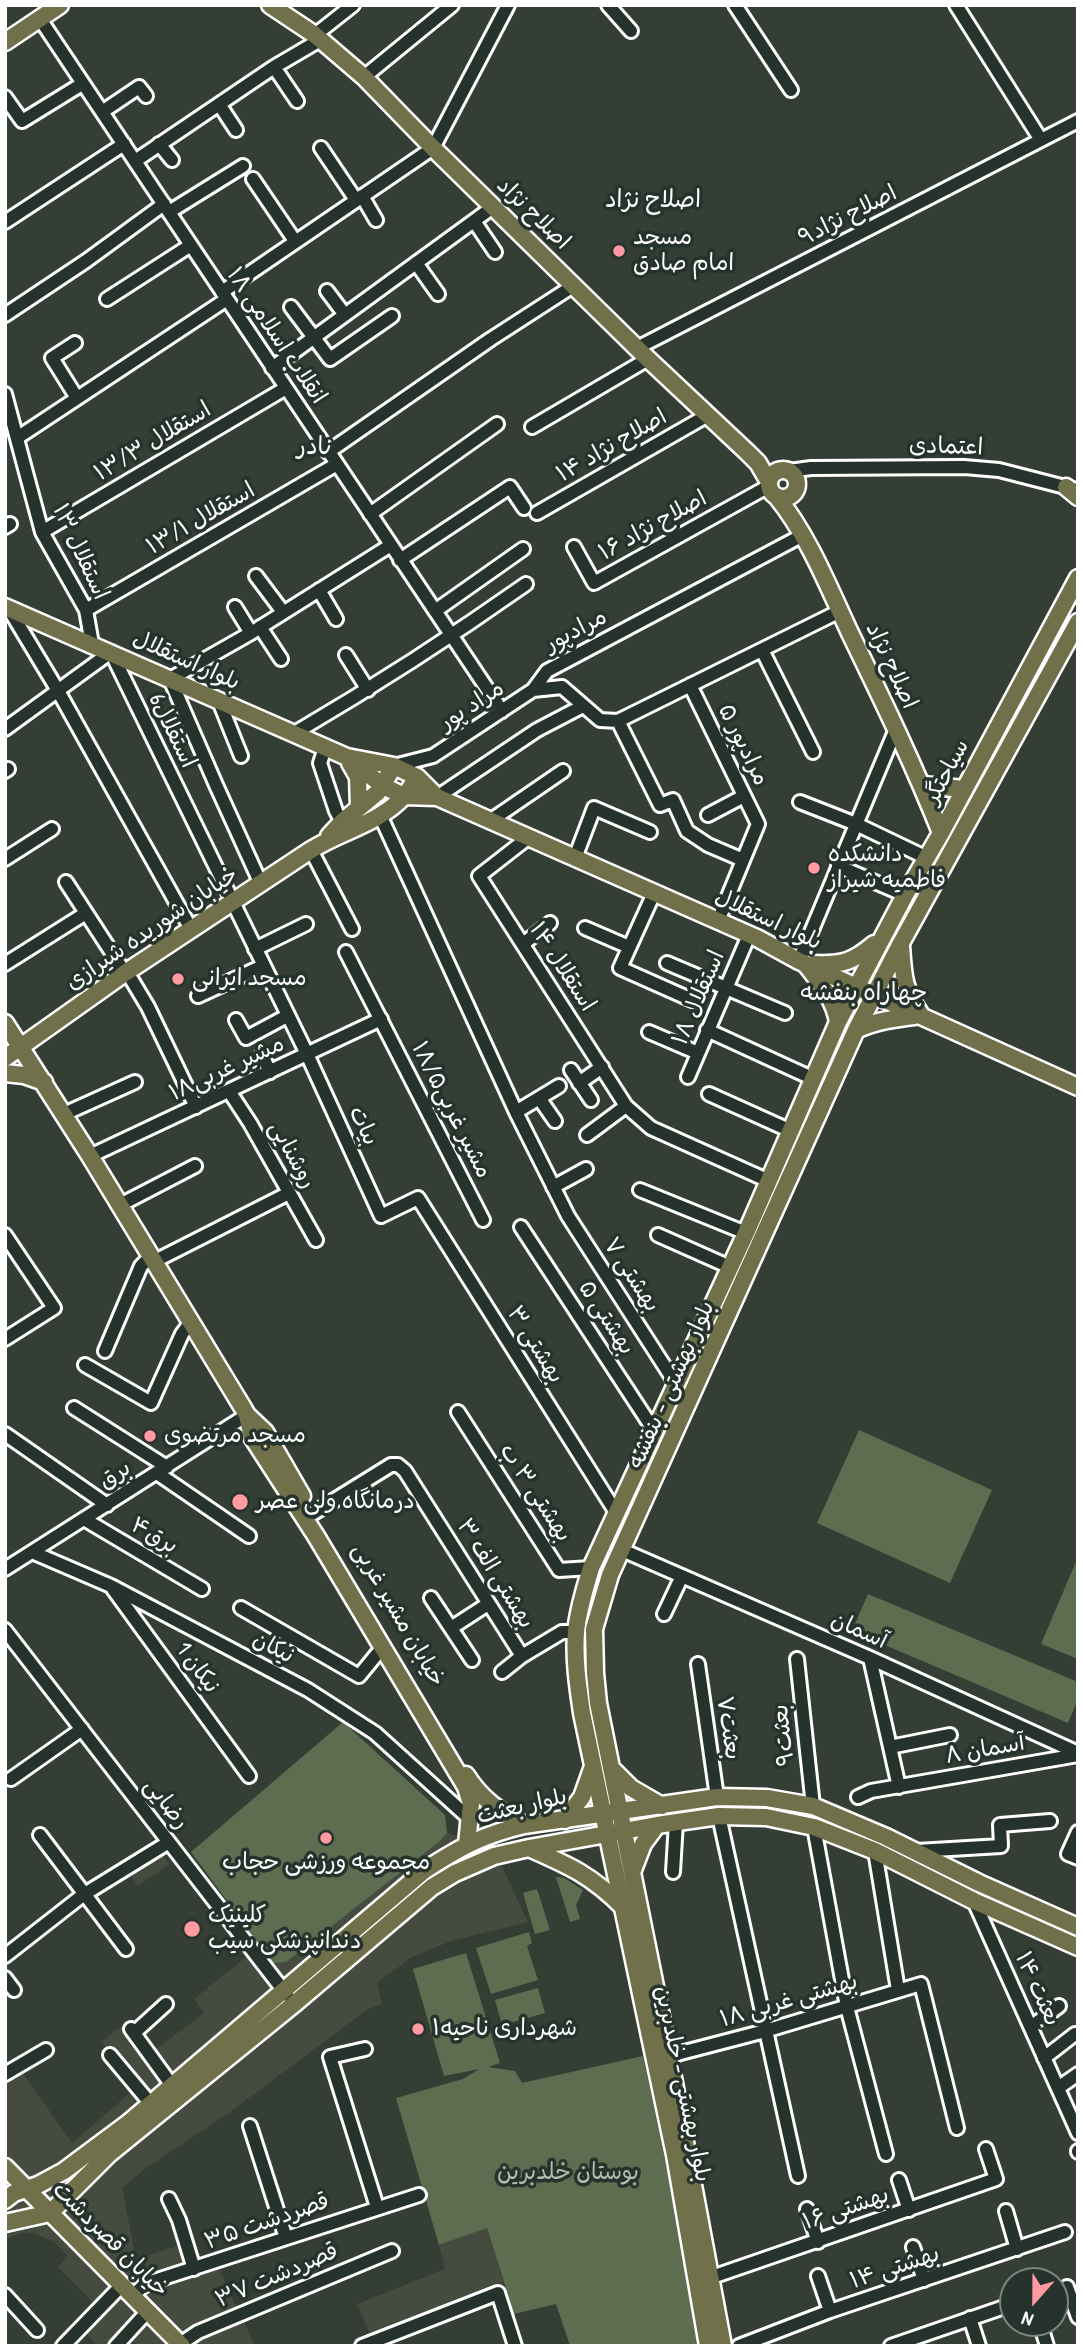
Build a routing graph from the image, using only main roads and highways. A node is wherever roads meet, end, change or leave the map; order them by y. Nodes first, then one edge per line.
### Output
1 (60, 5) edge
2 (270, 5) edge
3 (5, 42) edge
4 (1078, 578) edge
5 (7, 608) edge
6 (1078, 622) edge
7 (347, 757) junction
8 (394, 766) junction
9 (417, 777) junction
10 (922, 785) junction
11 (383, 786) junction
12 (964, 789) junction
13 (404, 796) junction
14 (437, 797) junction
15 (359, 808) junction
16 (941, 833) junction
17 (326, 841) junction
18 (883, 935) junction
19 (901, 943) junction
20 (802, 962) junction
21 (857, 986) junction
22 (876, 995) junction
23 (921, 1015) junction
24 (838, 1022) junction
25 (5, 1023) edge
26 (856, 1030) junction
27 (21, 1046) junction
28 (5, 1058) edge
29 (5, 1073) edge
30 (44, 1082) junction
31 (1078, 1087) edge
32 (695, 1343) junction
33 (712, 1350) junction
34 (247, 1415) junction
35 (610, 1767) junction
36 (592, 1769) junction
37 (764, 1798) junction
38 (662, 1806) junction
39 (475, 1807) junction
40 (621, 1811) junction
41 (601, 1813) junction
42 (762, 1817) junction
43 (565, 1821) junction
44 (524, 1825) junction
45 (657, 1825) junction
46 (625, 1830) junction
47 (608, 1833) junction
48 (467, 1844) junction
49 (529, 1848) junction
50 (632, 1873) junction
51 (624, 1908) junction
52 (1078, 1927) edge
53 (638, 1938) junction
54 (1078, 1947) edge
55 (289, 1998) junction
56 (176, 2092) junction
57 (5, 2167) edge
58 (27, 2189) junction
59 (5, 2200) edge
60 (50, 2213) junction
61 (5, 2223) edge
62 (181, 2345) edge
63 (708, 2346) edge
64 (723, 2346) edge

1 - 3 main road
2 - 10 main road, اصلاح نژاد
4 - 12 main road, سیاحتگر
5 - 7 main road, بلوار استقلال
6 - 19 main road, سیاحتگر
7 - 8 main road, بلوار استقلال
7 - 11 main road, بلوار استقلال
7 - 15 main road
8 - 9 main road, بلوار استقلال
8 - 11 main road, خیابان شوریده شیرازی
9 - 13 main road, خیابان شوریده شیرازی
9 - 14 main road, بلوار استقلال
10 - 12 main road
10 - 16 main road, اصلاح نژاد
11 - 13 main road, بلوار استقلال
11 - 15 main road, خیابان شوریده شیرازی
12 - 16 main road, سیاحتگر
13 - 14 main road, بلوار استقلال
13 - 17 main road, خیابان شوریده شیرازی
14 - 20 main road, بلوار استقلال
15 - 17 main road, خیابان شوریده شیرازی
16 - 18 main road, سیاحتگر
17 - 27 main road, خیابان شوریده شیرازی
18 - 20 main road
18 - 21 main road, سیاحتگر
19 - 22 main road, سیاحتگر
19 - 23 main road
20 - 21 main road, بلوار استقلال
20 - 24 main road
21 - 22 main road, بلوار استقلال
21 - 24 main road, بلوار بهشتی - بنفشه
22 - 23 main road, بلوار استقلال
22 - 26 main road, بلوار بهشتی - بنفشه
23 - 26 main road
23 - 31 main road, بلوار استقلال
24 - 32 main road, بلوار بهشتی - بنفشه
25 - 27 main road, خیابان مشیر غربی
26 - 33 main road, بلوار بهشتی - بنفشه
27 - 28 main road, خیابان شوریده شیرازی
27 - 30 main road, خیابان مشیر غربی
29 - 30 main road
30 - 34 main road, خیابان مشیر غربی
32 - 33 main road
32 - 36 main road, بلوار بهشتی - بنفشه
33 - 35 main road, بلوار بهشتی - بنفشه
34 - 39 main road, خیابان مشیر غربی
34 - 39 main road, خیابان مشیر غربی
35 - 38 main road
35 - 40 main road, بلوار بهشتی - بنفشه
36 - 41 main road, بلوار بهشتی - بنفشه
36 - 43 main road
37 - 38 main road, بلوار بعثت
37 - 42 main road
37 - 52 main road, بلوار بعثت
38 - 40 main road, بلوار بعثت
39 - 44 main road, خیابان مشیر غربی
39 - 48 main road
40 - 41 main road, بلوار بعثت
40 - 46 main road, بلوار بهشتی - بنفشه
41 - 43 main road, بلوار بعثت
41 - 47 main road, بلوار بهشتی - خلدبرین
42 - 45 main road, بلوار بعثت
42 - 54 main road, بلوار بعثت
43 - 44 main road, بلوار بعثت
44 - 48 main road, بلوار بعثت
45 - 46 main road, بلوار بعثت
45 - 50 main road
46 - 47 main road, بلوار بعثت
46 - 50 main road, بلوار بهشتی - خلدبرین
47 - 49 main road, بلوار بعثت
47 - 51 main road, بلوار بهشتی - خلدبرین
48 - 55 main road, بلوار بعثت
49 - 51 main road
49 - 55 main road, بلوار بعثت
50 - 53 main road, بلوار بهشتی - خلدبرین
51 - 53 main road, بلوار بهشتی - خلدبرین
53 - 63 main road, بلوار بهشتی - خلدبرین
53 - 64 main road, بلوار بهشتی - خلدبرین
55 - 56 main road, بلوار بعثت
56 - 58 main road, بلوار بعثت
56 - 60 main road, بلوار بعثت
57 - 58 main road, خیابان قصردشت
58 - 59 main road, بلوار بعثت
58 - 60 main road, خیابان قصردشت
60 - 61 main road
60 - 62 main road, خیابان قصردشت

